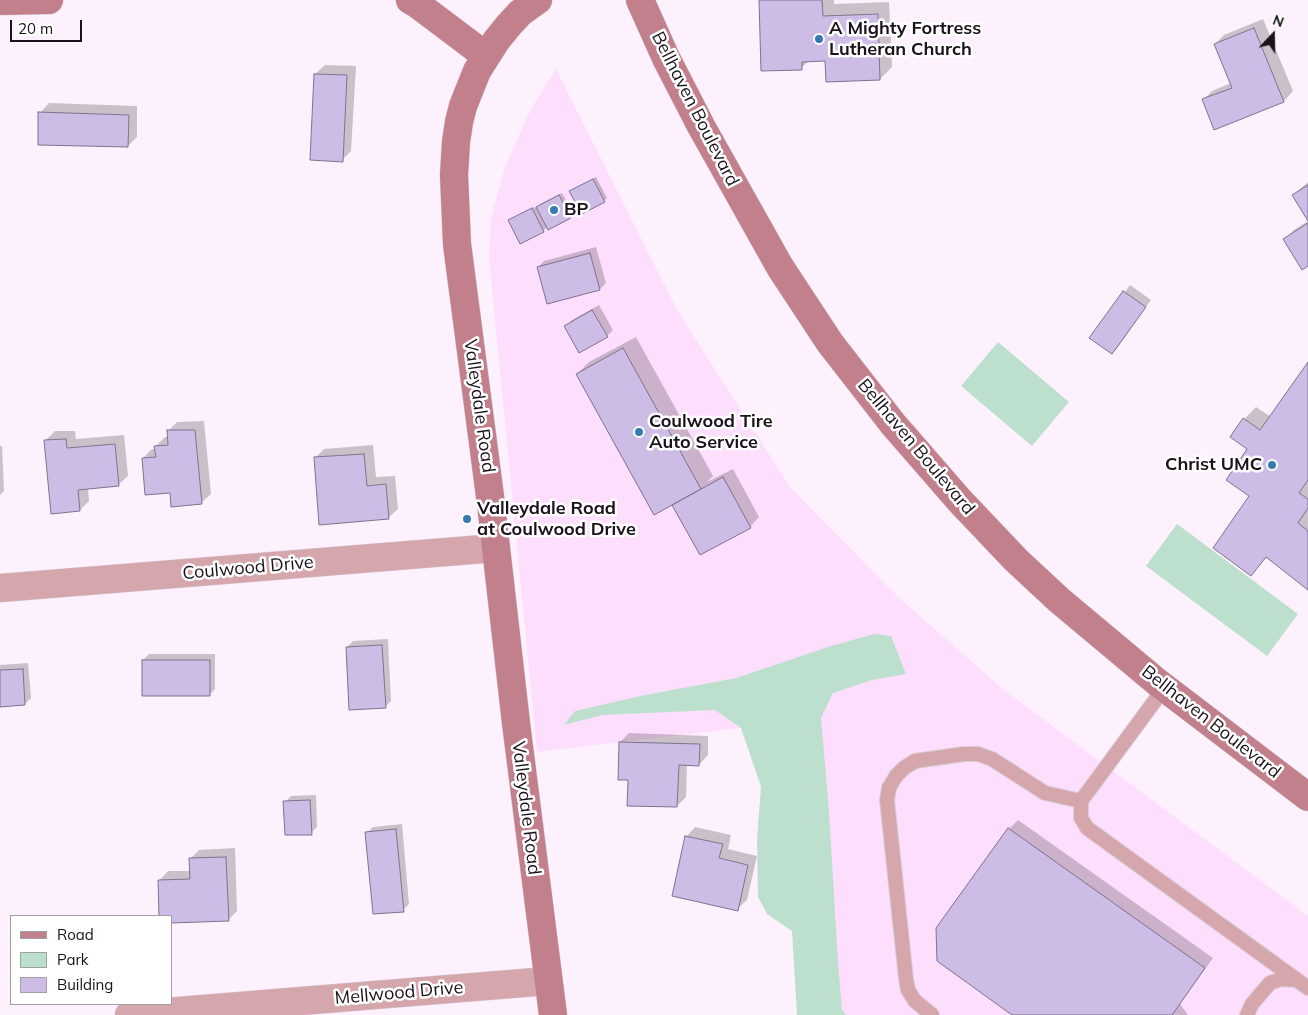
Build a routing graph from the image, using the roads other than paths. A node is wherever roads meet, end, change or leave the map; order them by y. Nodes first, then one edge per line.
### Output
1 (50, 0) edge
2 (538, 0) edge
3 (640, 0) edge
4 (0, 1) edge
5 (415, 1) edge
6 (486, 56) junction
7 (496, 548) junction
8 (0, 588) edge
9 (1165, 687) junction
10 (1306, 792) edge
11 (1081, 801) junction
12 (548, 981) junction
13 (1303, 984) edge
14 (129, 1015) edge
15 (553, 1015) edge
16 (932, 1015) edge
17 (1247, 1015) edge

1 - 4 street
2 - 6 street, Valleydale Road
3 - 9 street, Bellhaven Boulevard
5 - 6 street
6 - 7 street, Valleydale Road
7 - 8 street, Coulwood Drive
7 - 12 street, Valleydale Road
9 - 10 street, Bellhaven Boulevard
9 - 11 lane
11 - 13 lane
11 - 16 lane
12 - 14 street, Mellwood Drive
12 - 15 street, Valleydale Road
13 - 17 lane

